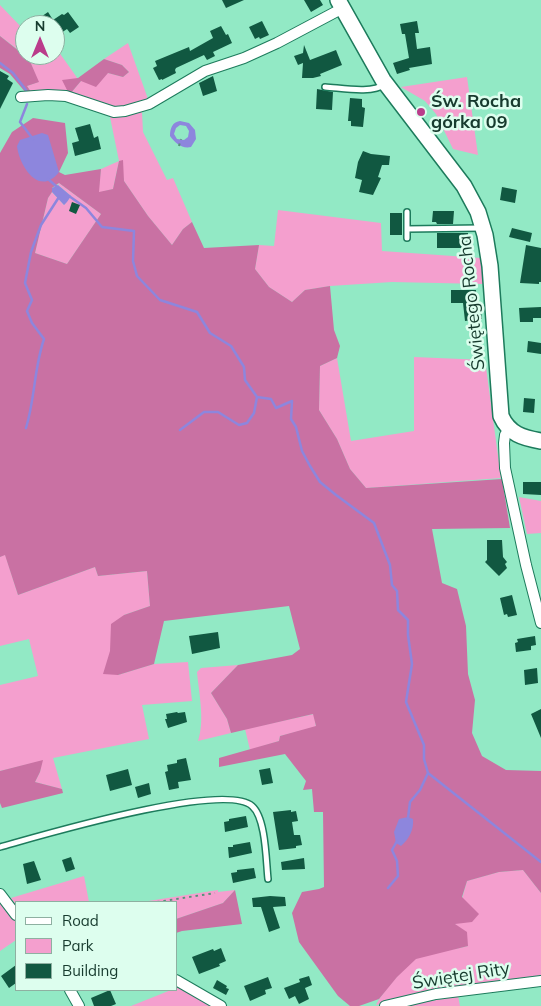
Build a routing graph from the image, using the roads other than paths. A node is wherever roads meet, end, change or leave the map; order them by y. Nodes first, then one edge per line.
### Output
1 (341, 4) edge
2 (386, 84) junction
3 (325, 87) dead end
4 (21, 97) dead end
5 (407, 212) dead end
6 (484, 228) junction
7 (407, 229) junction
8 (407, 238) dead end
9 (509, 429) junction
10 (541, 441) edge
11 (536, 585) edge
12 (541, 624) edge
13 (0, 847) edge
14 (268, 879) dead end
15 (0, 894) edge
16 (15, 914) edge
17 (178, 981) edge
18 (541, 981) edge
19 (71, 991) edge
20 (79, 1006) edge
21 (221, 1006) edge
22 (385, 1006) edge

1 - 2 street, Świętego Rocha
1 - 4 street
2 - 3 lane
2 - 6 street, Świętego Rocha
5 - 7 lane
6 - 7 lane
6 - 9 street, Świętego Rocha
7 - 8 lane
9 - 10 street
9 - 11 street
11 - 12 street
13 - 14 lane
15 - 16 street
17 - 21 street
18 - 22 street, Świętej Rity
19 - 20 street

